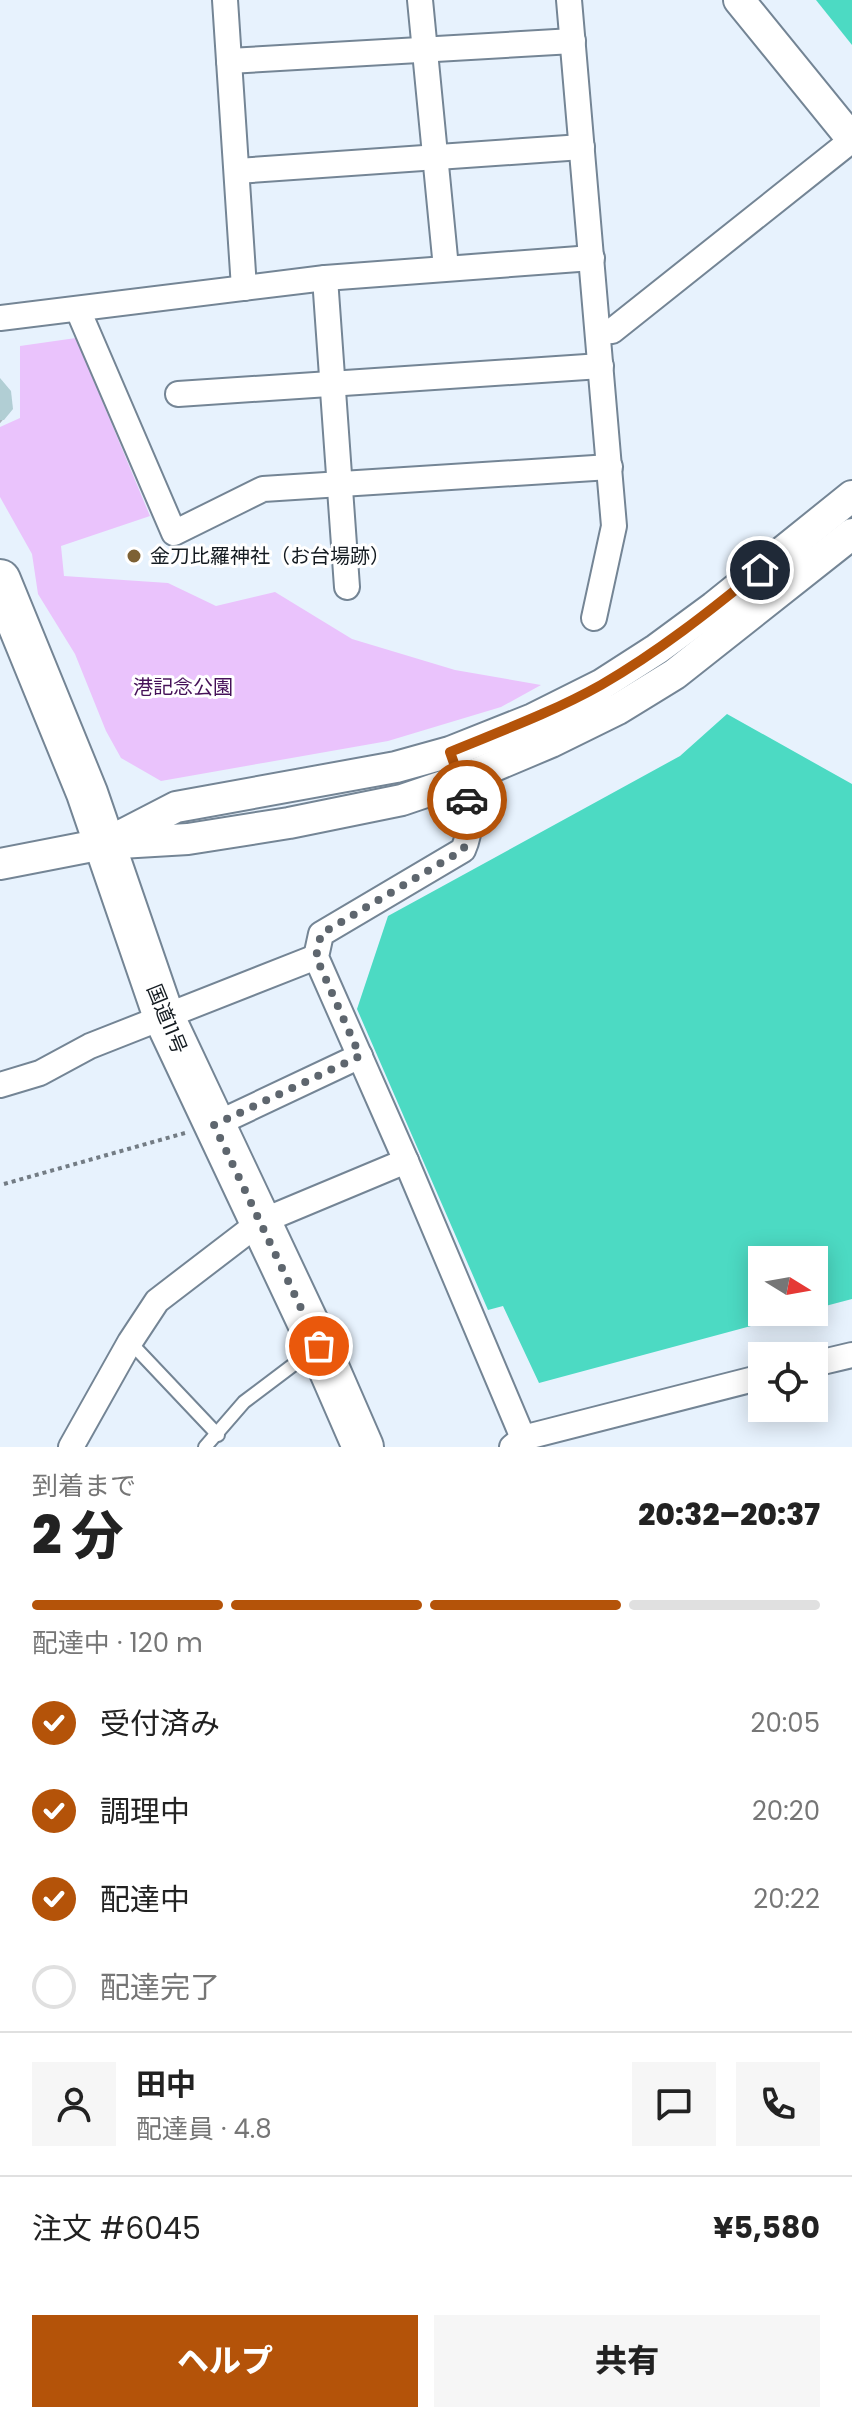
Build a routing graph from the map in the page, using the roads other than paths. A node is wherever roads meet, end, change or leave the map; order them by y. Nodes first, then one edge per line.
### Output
1 (225, 0) edge
2 (420, 0) edge
3 (569, 0) edge
4 (739, 0) edge
5 (573, 41) junction
6 (425, 50) junction
7 (229, 61) junction
8 (852, 140) edge
9 (582, 147) junction
10 (435, 157) junction
11 (237, 171) junction
12 (592, 258) junction
13 (446, 268) junction
14 (325, 278) junction
15 (244, 288) junction
16 (78, 310) junction
17 (0, 318) edge
18 (598, 332) junction
19 (601, 366) junction
20 (333, 384) junction
21 (178, 394) dead end
22 (610, 467) junction
23 (340, 483) junction
24 (852, 496) edge
25 (852, 534) edge
26 (347, 587) dead end
27 (2, 590) edge
28 (594, 618) dead end
29 (450, 752) junction
30 (461, 780) junction
31 (103, 844) junction
32 (0, 864) edge
33 (316, 957) junction
34 (164, 1017) junction
35 (360, 1056) junction
36 (0, 1085) edge
37 (214, 1125) junction
38 (406, 1161) junction
39 (260, 1222) junction
40 (130, 1342) junction
41 (319, 1346) junction
42 (852, 1355) edge
43 (828, 1361) edge
44 (748, 1381) edge
45 (218, 1435) junction
46 (517, 1442) edge
47 (71, 1447) edge
48 (205, 1447) edge
49 (363, 1447) edge

1 - 7 street
2 - 6 street
3 - 5 street
4 - 8 street
5 - 6 street
5 - 9 street
6 - 7 street
6 - 10 street
7 - 11 street
8 - 18 street
9 - 10 street
9 - 12 street
10 - 11 street
10 - 13 street
11 - 15 street
12 - 13 street
12 - 18 street
13 - 14 street
14 - 15 street
14 - 20 street
15 - 16 street
16 - 17 street
16 - 23 street
18 - 19 street
19 - 20 street
19 - 22 street
20 - 21 street
20 - 23 street
22 - 23 street
22 - 28 street
23 - 26 street
24 - 29 street
25 - 30 street
27 - 31 highway, 国道11号
29 - 30 street
29 - 31 street
30 - 31 street
30 - 33 street
31 - 32 street
31 - 34 highway, 国道11号
33 - 34 street
33 - 35 street
34 - 36 street
34 - 37 highway, 国道11号
35 - 37 street
35 - 38 street
37 - 39 highway, 国道11号
38 - 39 street
38 - 46 street
39 - 40 street
39 - 41 highway, 国道11号
40 - 45 lane
40 - 47 street
41 - 45 lane
41 - 49 highway, 国道11号
42 - 43 street
44 - 46 street
45 - 48 lane

